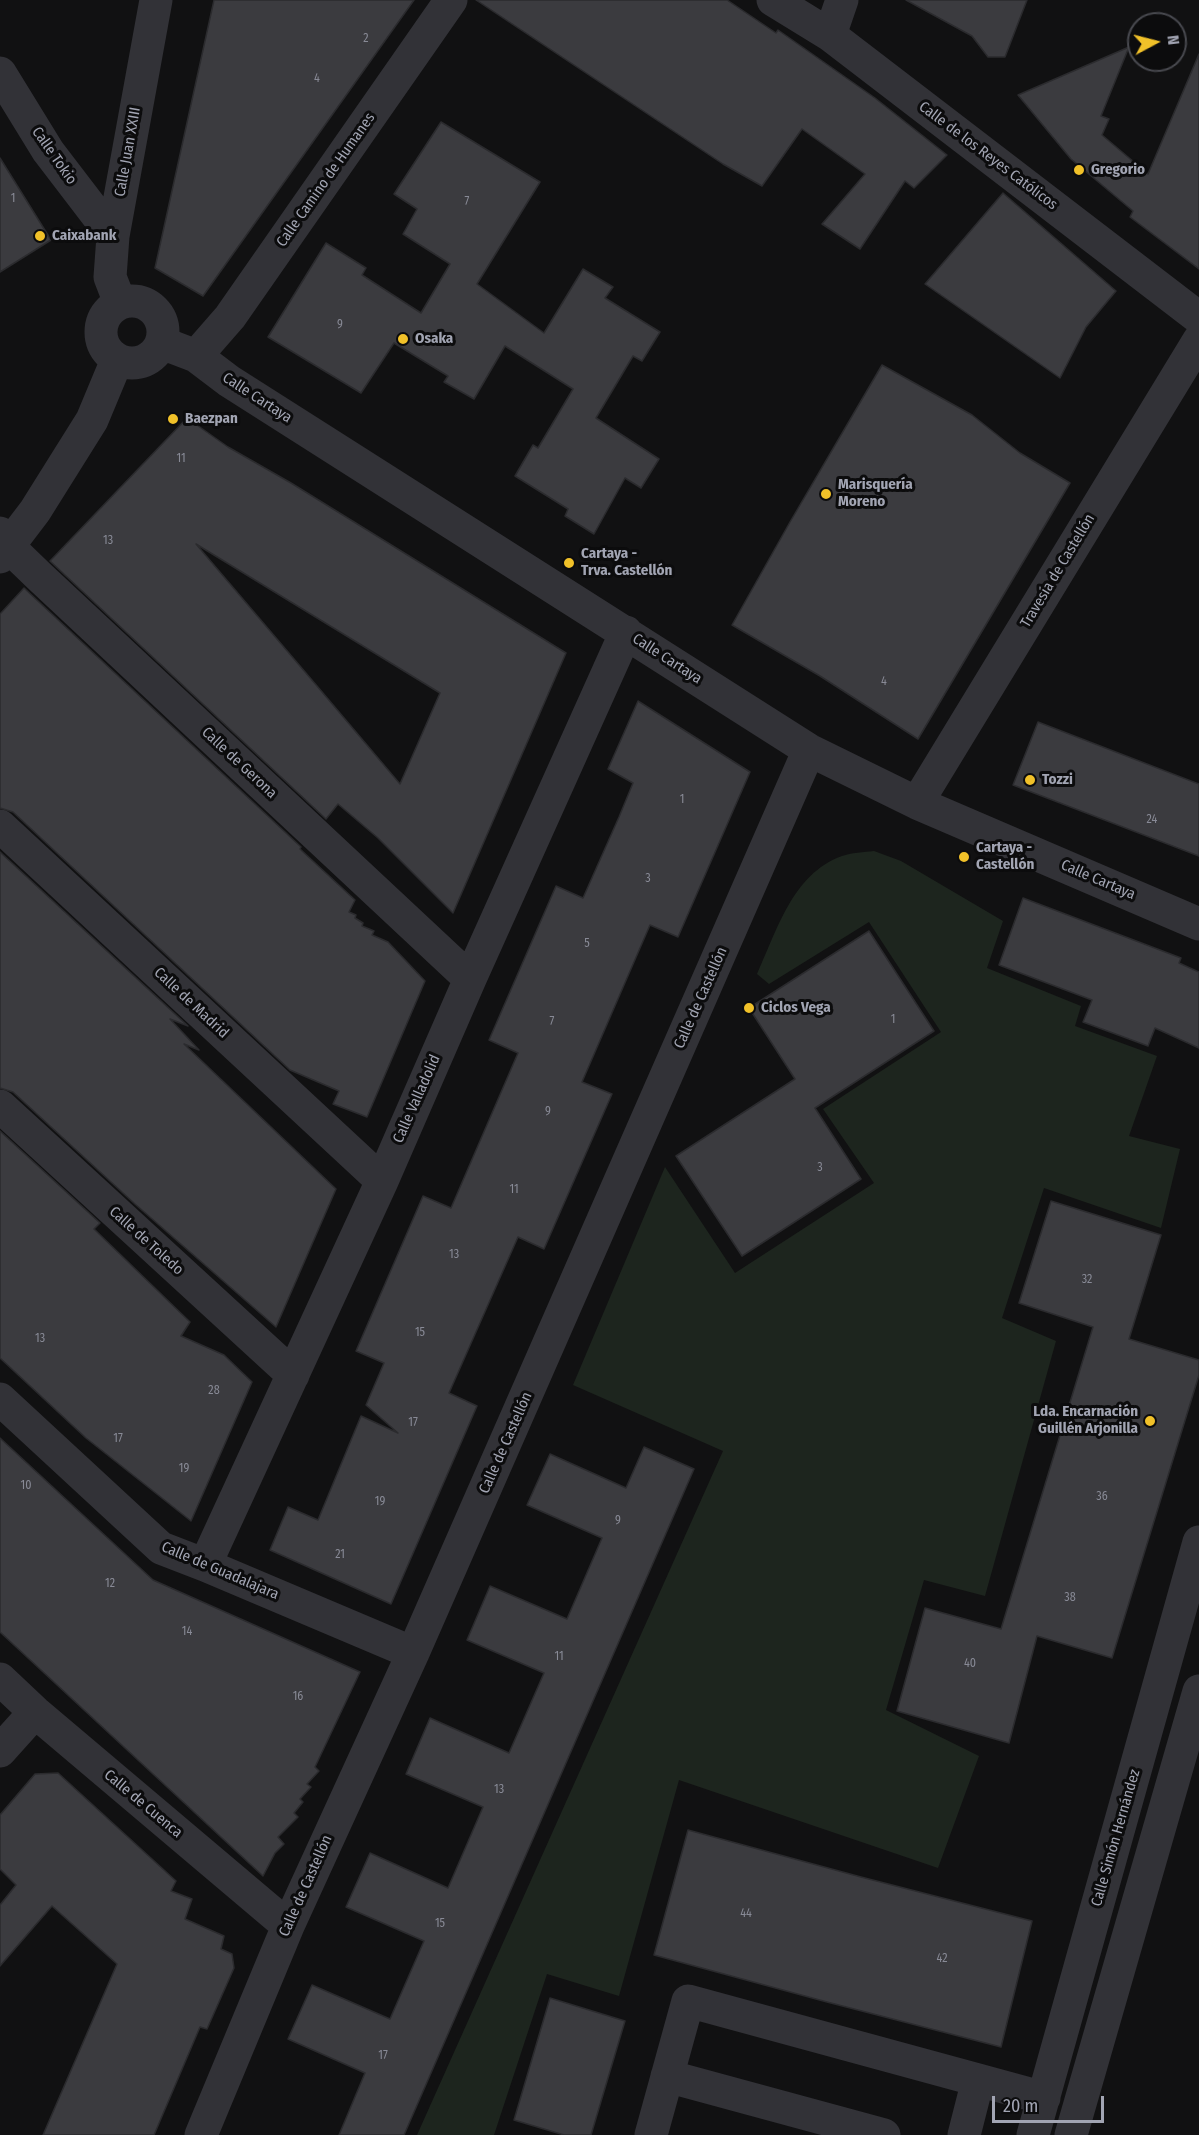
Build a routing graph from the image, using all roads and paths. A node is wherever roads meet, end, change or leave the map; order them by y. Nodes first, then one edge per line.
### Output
1 (156, 0) edge
2 (451, 0) edge
3 (773, 0) edge
4 (842, 0) edge
5 (830, 35) junction
6 (0, 73) edge
7 (113, 236) junction
8 (120, 303) junction
9 (1199, 318) edge
10 (1199, 340) edge
11 (162, 343) junction
12 (196, 356) junction
13 (117, 360) junction
14 (3, 546) edge
15 (626, 633) junction
16 (809, 750) junction
17 (916, 803) junction
18 (0, 826) edge
19 (1199, 924) edge
20 (470, 979) junction
21 (0, 1106) edge
22 (382, 1180) junction
23 (293, 1375) junction
24 (0, 1399) edge
25 (1199, 1542) edge
26 (205, 1565) junction
27 (413, 1653) junction
28 (0, 1679) edge
29 (1199, 1691) edge
30 (35, 1712) junction
31 (0, 1751) edge
32 (288, 1926) junction
33 (668, 2076) junction
34 (978, 2080) junction
35 (1044, 2098) junction
36 (201, 2135) edge
37 (651, 2135) edge
38 (884, 2135) edge
39 (964, 2135) edge
40 (1033, 2135) edge
41 (1071, 2135) edge

1 - 7 street, Calle Juan XXIII
2 - 12 street, Calle Camino de Humanes
3 - 5 street, Calle de los Reyes Católicos
4 - 5 street
5 - 9 street, Calle de los Reyes Católicos
6 - 7 street, Calle Tokio
7 - 8 street, Calle Juan XXIII
8 - 11 street
8 - 13 street
10 - 17 street, Travesía de Castellón
11 - 12 street, Calle Cartaya
11 - 13 street
12 - 15 street, Calle Cartaya
13 - 14 street
14 - 20 street, Calle de Gerona
15 - 16 street, Calle Cartaya
15 - 20 street, Calle Valladolid
16 - 17 street, Calle Cartaya
16 - 27 street, Calle de Castellón
17 - 19 street, Calle Cartaya
18 - 22 street, Calle de Madrid
20 - 22 street, Calle Valladolid
21 - 23 street, Calle de Toledo
22 - 23 street, Calle Valladolid
23 - 26 street, Calle Valladolid
24 - 26 street, Calle de Guadalajara
25 - 35 street, Calle Simón Hernández
26 - 27 street, Calle de Guadalajara
27 - 32 street, Calle de Castellón
28 - 30 street, Calle de Cuenca
29 - 41 street
30 - 31 street
30 - 32 street, Calle de Cuenca
32 - 36 street, Calle de Castellón
33 - 34 street
33 - 37 street
33 - 38 street
34 - 35 street
34 - 39 street
35 - 40 street, Calle Simón Hernández

